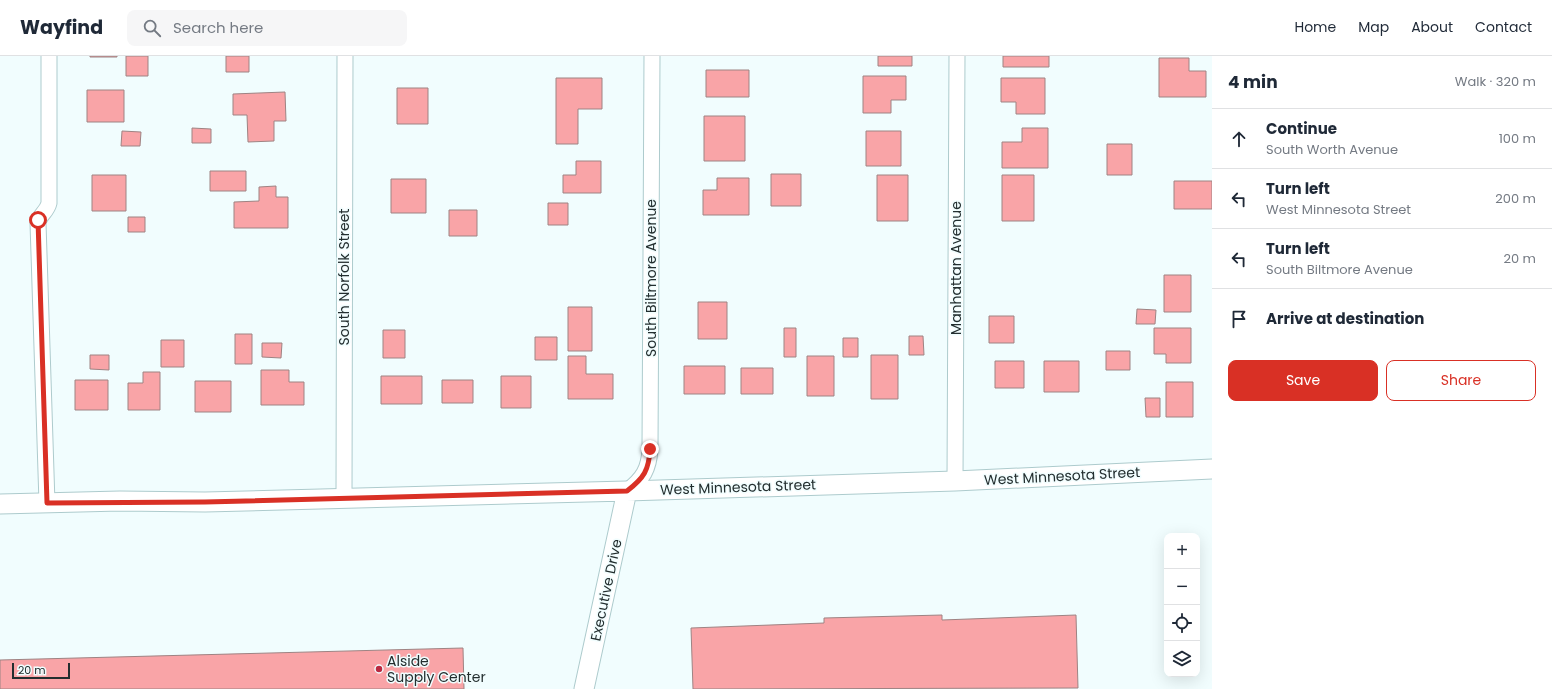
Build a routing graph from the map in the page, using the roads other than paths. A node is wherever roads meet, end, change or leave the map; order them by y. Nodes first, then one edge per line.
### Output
1 (50, 56) edge
2 (345, 56) edge
3 (652, 56) edge
4 (957, 56) edge
5 (1212, 469) edge
6 (955, 481) junction
7 (627, 491) junction
8 (344, 499) junction
9 (47, 503) junction
10 (0, 504) edge
11 (584, 689) edge

1 - 9 street
2 - 8 street, South Norfolk Street
3 - 7 street, South Biltmore Avenue
4 - 6 street, Manhattan Avenue
5 - 6 street, West Minnesota Street
6 - 7 street, West Minnesota Street
7 - 8 street, West Minnesota Street
7 - 11 street, Executive Drive
8 - 9 street, West Minnesota Street
9 - 10 street, West Minnesota Street

